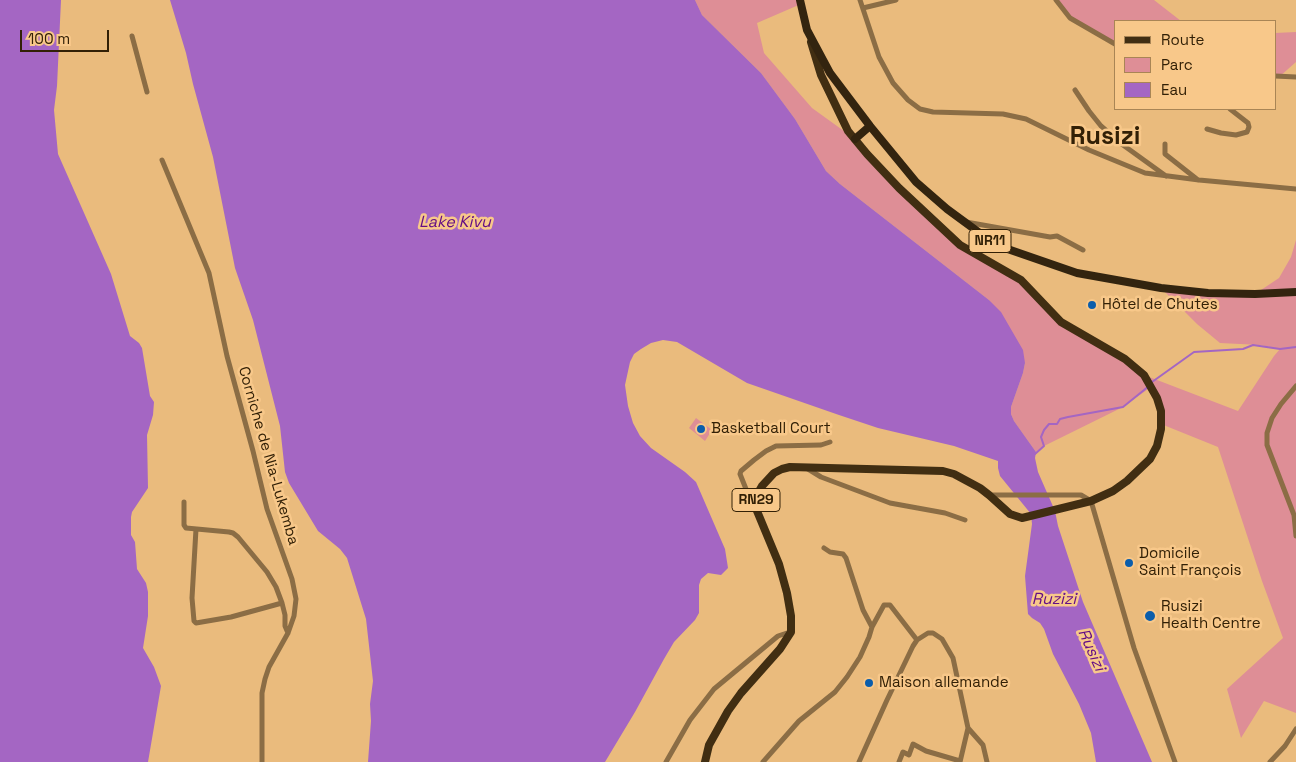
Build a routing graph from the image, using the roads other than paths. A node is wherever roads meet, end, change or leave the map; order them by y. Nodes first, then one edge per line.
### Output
1 (800, 0) edge
2 (860, 0) edge
3 (896, 0) edge
4 (1056, 0) edge
5 (863, 8) junction
6 (807, 30) junction
7 (132, 36) dead end
8 (1114, 43) edge
9 (1276, 76) edge
10 (1296, 77) edge
11 (1075, 90) dead end
12 (146, 92) dead end
13 (1231, 110) edge
14 (870, 126) junction
15 (1207, 129) dead end
16 (855, 139) junction
17 (1165, 144) dead end
18 (162, 160) dead end
19 (1167, 177) junction
20 (1198, 180) junction
21 (1296, 189) edge
22 (963, 222) junction
23 (1083, 250) dead end
24 (1296, 292) edge
25 (1296, 386) edge
26 (830, 442) dead end
27 (806, 467) junction
28 (989, 495) junction
29 (756, 501) junction
30 (1091, 501) junction
31 (184, 502) dead end
32 (965, 520) dead end
33 (196, 529) junction
34 (1296, 536) edge
35 (824, 548) dead end
36 (282, 603) junction
37 (872, 627) junction
38 (791, 632) junction
39 (288, 633) junction
40 (917, 640) junction
41 (968, 728) junction
42 (1296, 729) edge
43 (262, 762) edge
44 (666, 762) edge
45 (705, 762) edge
46 (763, 762) edge
47 (859, 762) edge
48 (899, 762) edge
49 (960, 762) edge
50 (987, 762) edge
51 (1175, 762) edge
52 (1270, 762) edge

1 - 6 highway, NR11
2 - 5 street
3 - 5 street
4 - 8 street
5 - 19 street
6 - 14 highway, NR11
6 - 16 main road
7 - 12 street
9 - 10 street
11 - 19 street
13 - 15 street
14 - 16 highway
14 - 22 highway, NR11
16 - 30 main road
17 - 20 street
18 - 39 street, Corniche de Nia-Lukemba
19 - 20 street
20 - 21 street
22 - 23 street
22 - 24 highway, NR11
25 - 34 street
26 - 29 street
27 - 28 main road, RN29
27 - 29 main road, RN29
27 - 32 street
28 - 30 street
28 - 30 main road, RN29
29 - 38 main road, RN29
30 - 51 street
31 - 33 street
33 - 36 street
33 - 36 street
35 - 37 street
36 - 39 street
37 - 40 street
37 - 46 street
38 - 44 street
38 - 45 main road
39 - 43 street, Corniche de Nia-Lukemba
40 - 41 street
40 - 47 street
41 - 49 street
41 - 50 street
42 - 52 street
48 - 49 street

